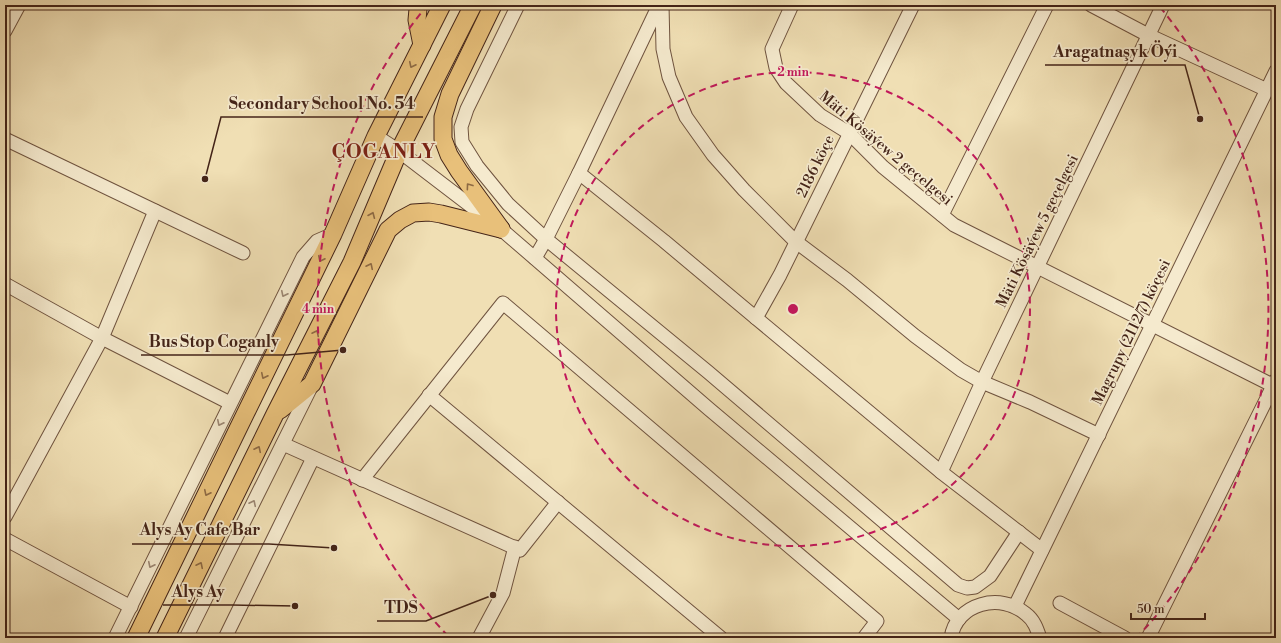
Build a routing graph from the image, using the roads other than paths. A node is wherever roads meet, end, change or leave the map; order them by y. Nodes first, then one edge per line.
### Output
1 (19, 5) edge
2 (442, 5) edge
3 (473, 5) edge
4 (493, 5) edge
5 (518, 5) edge
6 (659, 5) edge
7 (662, 5) edge
8 (792, 5) edge
9 (912, 5) edge
10 (1047, 5) edge
11 (1091, 5) edge
12 (1163, 5) edge
13 (417, 6) edge
14 (5, 31) edge
15 (1148, 35) junction
16 (478, 38) junction
17 (422, 45) junction
18 (1276, 71) edge
19 (439, 72) junction
20 (1267, 90) junction
21 (849, 134) junction
22 (376, 136) junction
23 (5, 139) edge
24 (399, 151) junction
25 (579, 173) junction
26 (155, 211) junction
27 (942, 215) junction
28 (501, 229) junction
29 (333, 234) junction
30 (546, 238) junction
31 (796, 241) junction
32 (242, 253) dead end
33 (535, 258) junction
34 (352, 262) junction
35 (1038, 267) junction
36 (5, 284) edge
37 (353, 301) junction
38 (756, 318) junction
39 (1153, 324) junction
40 (102, 338) junction
41 (982, 382) junction
42 (312, 384) junction
43 (1275, 384) edge
44 (429, 395) junction
45 (230, 403) junction
46 (275, 414) junction
47 (1099, 435) junction
48 (282, 444) junction
49 (313, 458) junction
50 (941, 472) junction
51 (362, 480) junction
52 (558, 502) junction
53 (5, 517) edge
54 (1018, 532) junction
55 (5, 539) edge
56 (515, 547) junction
57 (1042, 550) junction
58 (1060, 603) dead end
59 (1015, 606) junction
60 (131, 607) junction
61 (959, 619) junction
62 (115, 638) edge
63 (136, 638) edge
64 (165, 638) edge
65 (186, 638) edge
66 (225, 638) edge
67 (479, 638) edge
68 (721, 638) edge
69 (864, 638) edge
70 (951, 638) edge
71 (1040, 638) edge
72 (1125, 638) edge
73 (1148, 638) edge

1 - 14 street
2 - 17 main road
3 - 19 main road
4 - 16 main road
5 - 30 street
6 - 25 street
7 - 31 street
8 - 21 street, Mäti Kösäýew 2 geçelgesi
9 - 21 street, 2186 köçe
10 - 27 street
11 - 15 street
12 - 15 street, Mäti Kösäýew 5 geçelgesi
13 - 17 main road
15 - 20 street
15 - 35 street, Mäti Kösäýew 5 geçelgesi
16 - 19 main road
28 -> 16 main road
17 -> 22 main road
18 - 20 street, Magrupy (2112/7) köçesi
19 - 24 main road
20 - 39 street, Magrupy (2112/7) köçesi
21 - 27 street, Mäti Kösäýew 2 geçelgesi
21 - 31 street, 2186 köçe
22 - 24 street
22 - 29 main road
23 - 26 street
24 - 28 street
34 -> 24 main road
25 - 30 street
25 - 38 street
26 - 32 street
26 - 40 street
27 - 35 street, Mäti Kösäýew 2 geçelgesi
28 - 33 street
37 -> 28 main road
29 -> 45 street
29 -> 63 main road
30 - 33 street
30 - 54 street
31 - 38 street, 2186 köçe
31 - 41 street
33 - 61 street
34 - 37 main road
46 -> 34 main road
35 - 39 street, Mäti Kösäýew 2 geçelgesi
35 - 41 street, Mäti Kösäýew 5 geçelgesi
36 - 40 street
37 - 42 main road
38 - 50 street
39 - 43 street, Mäti Kösäýew 2 geçelgesi
39 - 47 street, Magrupy (2112/7) köçesi
40 - 45 street
40 - 53 street
41 - 47 street
41 - 50 street, Mäti Kösäýew 5 geçelgesi
42 - 46 main road
42 - 48 street
43 - 73 street
44 - 51 street
44 - 52 street
44 - 69 street
45 -> 60 street
64 -> 46 main road
47 - 57 street, Magrupy (2112/7) köçesi
48 - 49 street
65 -> 48 street
49 - 51 street
49 - 66 street
50 - 54 street
51 - 56 street
52 - 56 street
52 - 68 street
54 - 57 street
55 - 60 street
56 - 67 street
57 - 59 street, Magrupy (2112/7) köçesi
58 - 72 street
59 - 61 street
59 - 71 street
60 - 62 street
61 - 70 street

